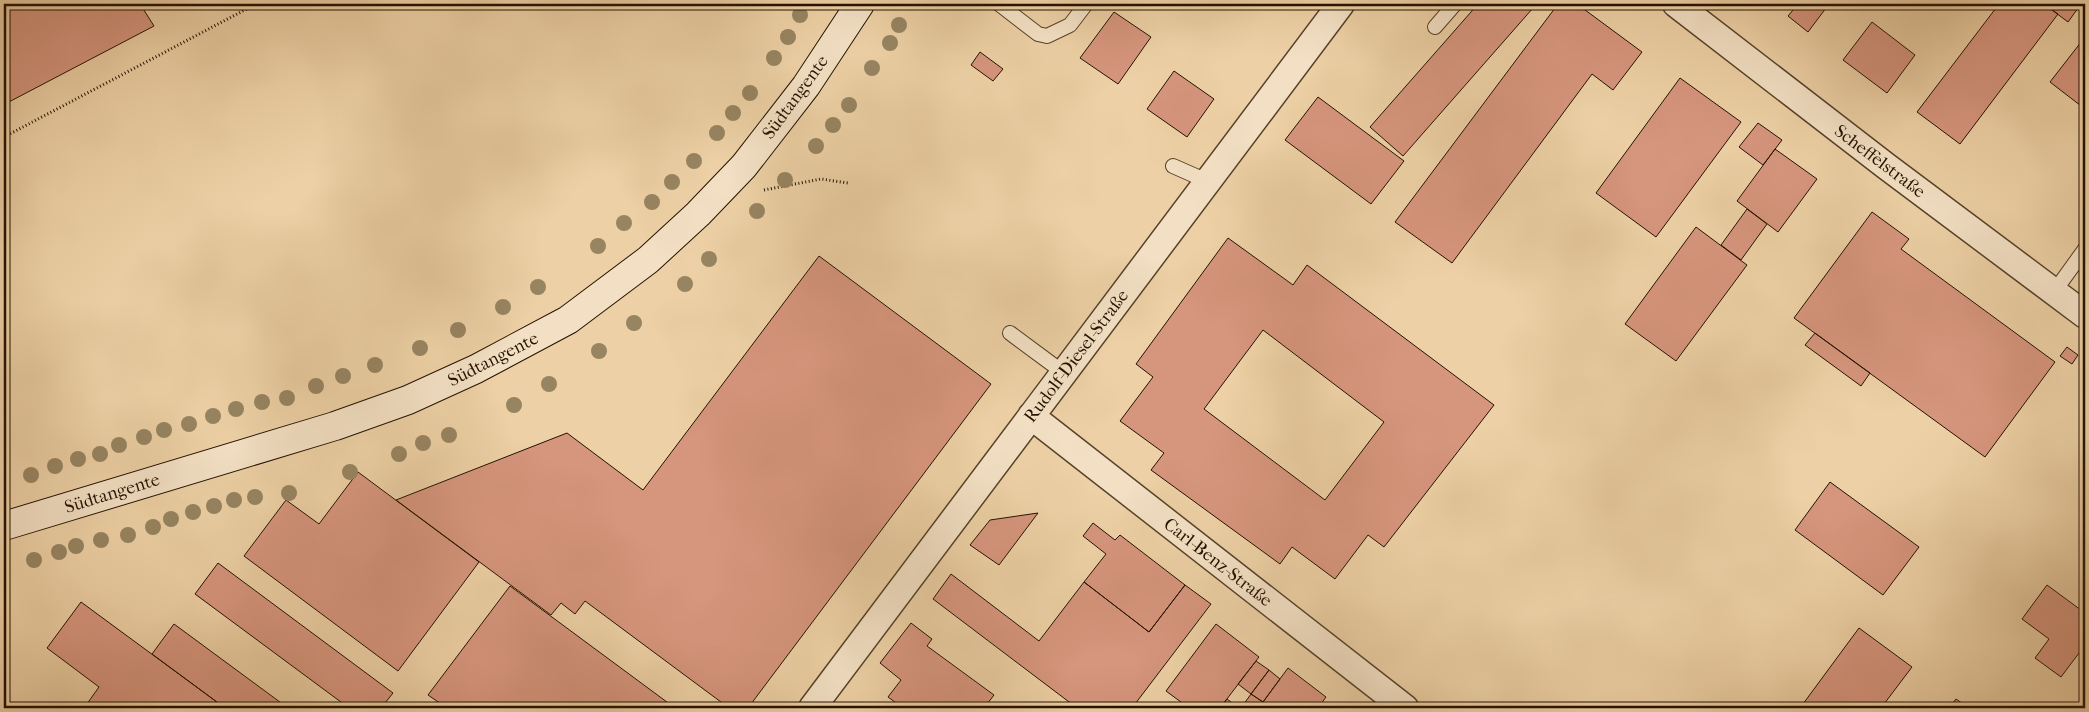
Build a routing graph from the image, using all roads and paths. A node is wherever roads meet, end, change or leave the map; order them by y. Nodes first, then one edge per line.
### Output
1 (256, 4) edge
2 (860, 4) edge
3 (999, 4) edge
4 (1086, 4) edge
5 (1340, 4) edge
6 (1455, 4) edge
7 (1676, 4) edge
8 (1435, 27) dead end
9 (4, 137) edge
10 (1173, 166) dead end
11 (1207, 181) junction
12 (848, 183) dead end
13 (758, 191) dead end
14 (2085, 249) edge
15 (2054, 292) junction
16 (2085, 315) edge
17 (1010, 333) dead end
18 (1064, 373) junction
19 (1031, 416) junction
20 (4, 526) edge
21 (812, 708) edge
22 (1405, 708) edge

1 - 9 path
2 - 20 main road, Südtangente
3 - 4 lane
5 - 11 street, Rudolf-Diesel-Straße
6 - 8 lane
7 - 15 street, Scheffelstraße
10 - 11 lane
11 - 18 street, Rudolf-Diesel-Straße
12 - 13 path
14 - 15 lane
15 - 16 street, Scheffelstraße
17 - 18 lane
18 - 19 street, Rudolf-Diesel-Straße
19 - 21 street, Rudolf-Diesel-Straße
19 - 22 street, Carl-Benz-Straße

